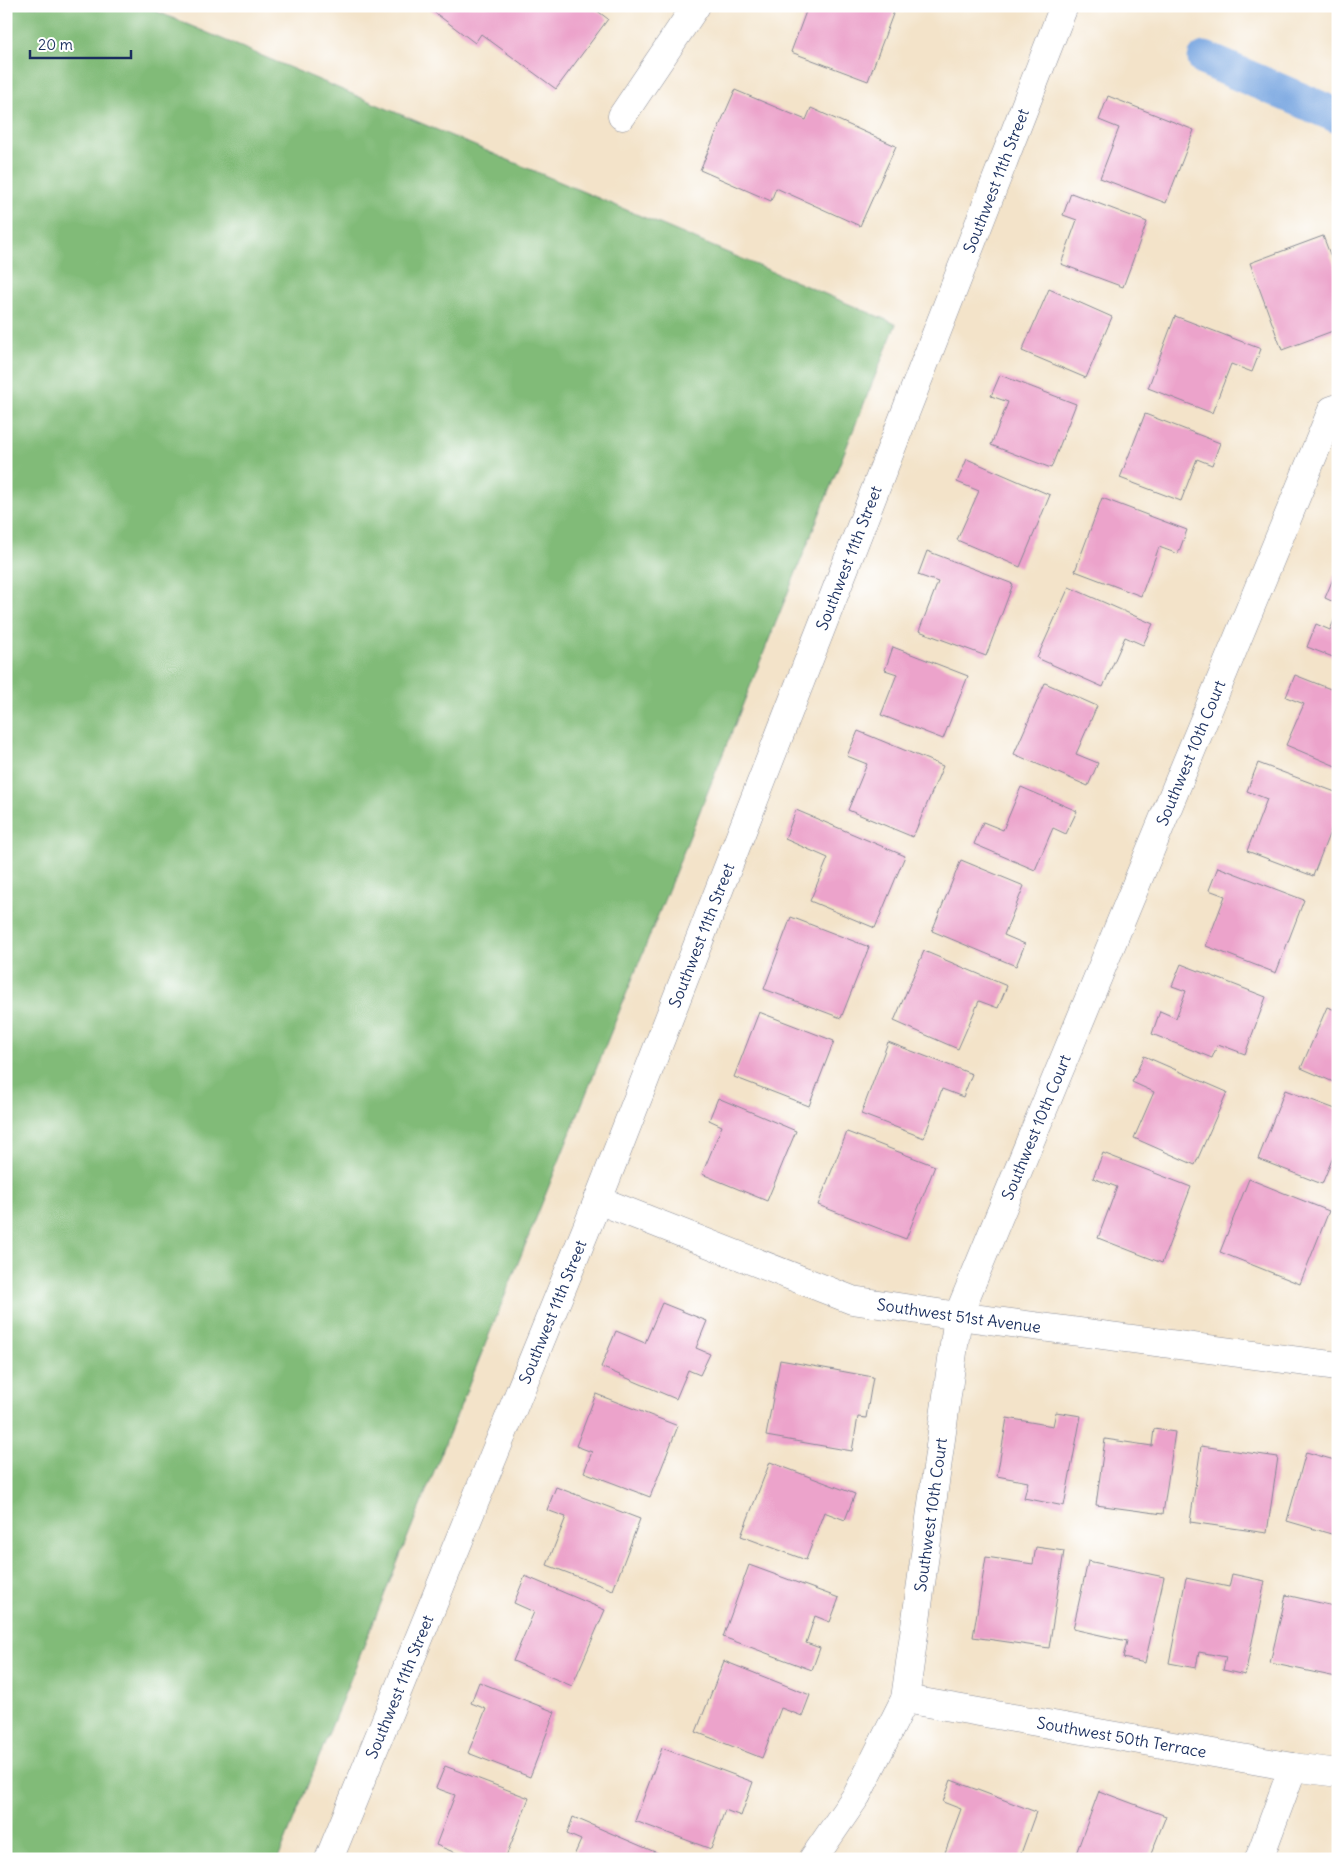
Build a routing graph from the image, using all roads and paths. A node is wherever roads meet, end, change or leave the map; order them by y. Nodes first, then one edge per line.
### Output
1 (696, 6) edge
2 (1064, 6) edge
3 (622, 116) dead end
4 (1335, 409) edge
5 (598, 1200) junction
6 (958, 1316) junction
7 (1338, 1366) edge
8 (905, 1699) junction
9 (1293, 1767) junction
10 (1338, 1773) edge
11 (329, 1859) edge
12 (813, 1859) edge
13 (1258, 1859) edge

1 - 3 street
2 - 5 street, Southwest 11th Street
4 - 6 street, Southwest 10th Court
5 - 6 street, Southwest 51st Avenue
5 - 11 street, Southwest 11th Street
6 - 7 street, Southwest 51st Avenue
6 - 8 street, Southwest 10th Court
8 - 9 street, Southwest 50th Terrace
8 - 12 street, Southwest 10th Court
9 - 10 street, Southwest 50th Terrace
9 - 13 street

